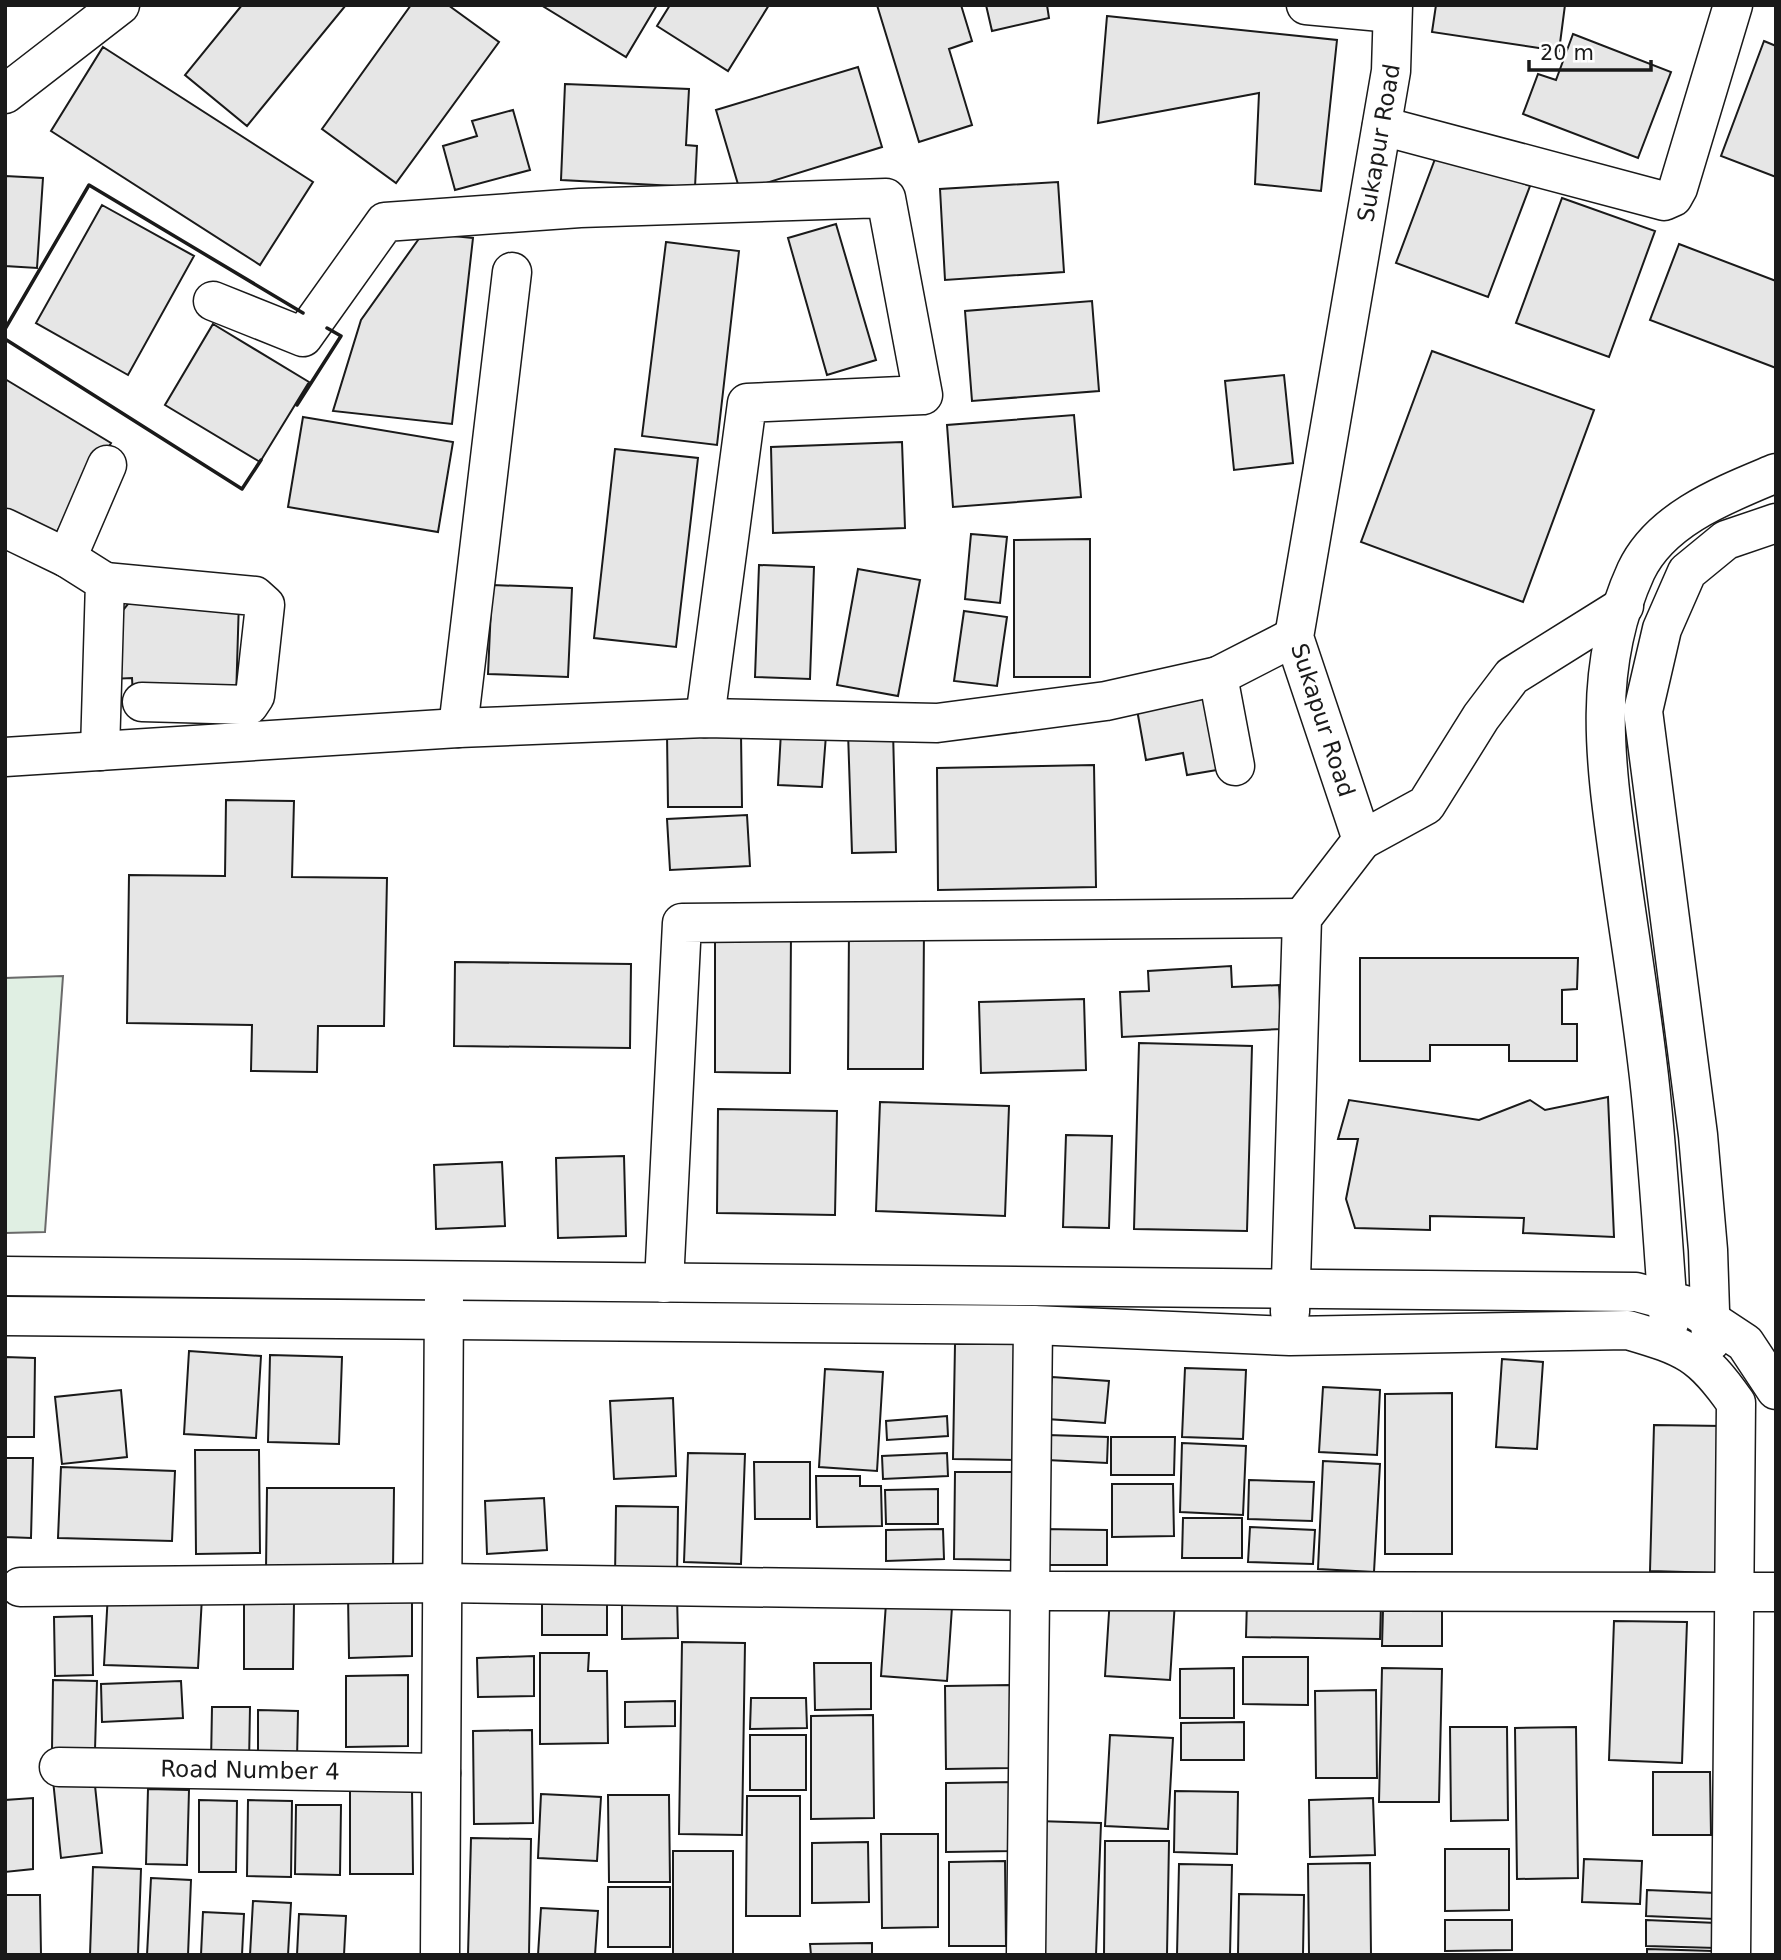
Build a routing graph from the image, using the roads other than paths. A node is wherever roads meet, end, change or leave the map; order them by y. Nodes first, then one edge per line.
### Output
1 (120, 5) edge
2 (1306, 5) edge
3 (1733, 5) edge
4 (1393, 9) edge
5 (5, 94) edge
6 (1382, 126) junction
7 (512, 272) dead end
8 (213, 302) dead end
9 (107, 465) dead end
10 (1776, 472) edge
11 (1776, 523) edge
12 (5, 528) edge
13 (67, 558) junction
14 (105, 582) junction
15 (1624, 606) junction
16 (1294, 637) junction
17 (1218, 676) junction
18 (142, 702) dead end
19 (705, 718) junction
20 (458, 728) junction
21 (100, 751) junction
22 (5, 757) edge
23 (1236, 766) dead end
24 (1362, 840) junction
25 (1302, 918) junction
26 (5, 1276) edge
27 (76, 1277) junction
28 (444, 1281) junction
29 (664, 1283) junction
30 (1291, 1286) junction
31 (1667, 1300) junction
32 (5, 1316) edge
33 (79, 1317) junction
34 (444, 1321) junction
35 (1711, 1321) junction
36 (1033, 1325) junction
37 (1290, 1336) junction
38 (1671, 1342) junction
39 (1712, 1369) junction
40 (1776, 1390) edge
41 (442, 1583) junction
42 (20, 1587) dead end
43 (1030, 1591) junction
44 (1776, 1592) edge
45 (1735, 1593) junction
46 (59, 1767) dead end
47 (441, 1773) junction
48 (440, 1955) edge
49 (1026, 1955) edge
50 (1731, 1955) edge

1 - 5 street
2 - 4 street
3 - 6 street
4 - 6 street, Sukapur Road
6 - 16 street, Sukapur Road
7 - 20 street
8 - 19 street
9 - 13 street
10 - 15 street
11 - 35 street
12 - 13 street
13 - 14 street
14 - 18 street
14 - 21 street
15 - 24 street
15 - 31 street
16 - 17 street
16 - 24 street, Sukapur Road
17 - 19 street
17 - 23 street
19 - 20 street
20 - 21 street
21 - 22 street
24 - 25 street
25 - 29 street
25 - 30 street
26 - 27 street
27 - 28 street
27 - 33 street
28 - 29 street
28 - 34 street
29 - 30 street
30 - 31 street
30 - 37 street
31 - 35 street
31 - 38 street
32 - 33 street
33 - 34 street
34 - 36 street
34 - 41 street
35 - 39 street
35 - 40 street
36 - 37 street
36 - 43 street
37 - 38 street
38 - 39 street
39 - 45 street
41 - 42 street
41 - 43 street
41 - 47 street
43 - 45 street
43 - 49 street
44 - 45 street
45 - 50 street
46 - 47 street, Road Number 4
47 - 48 street

